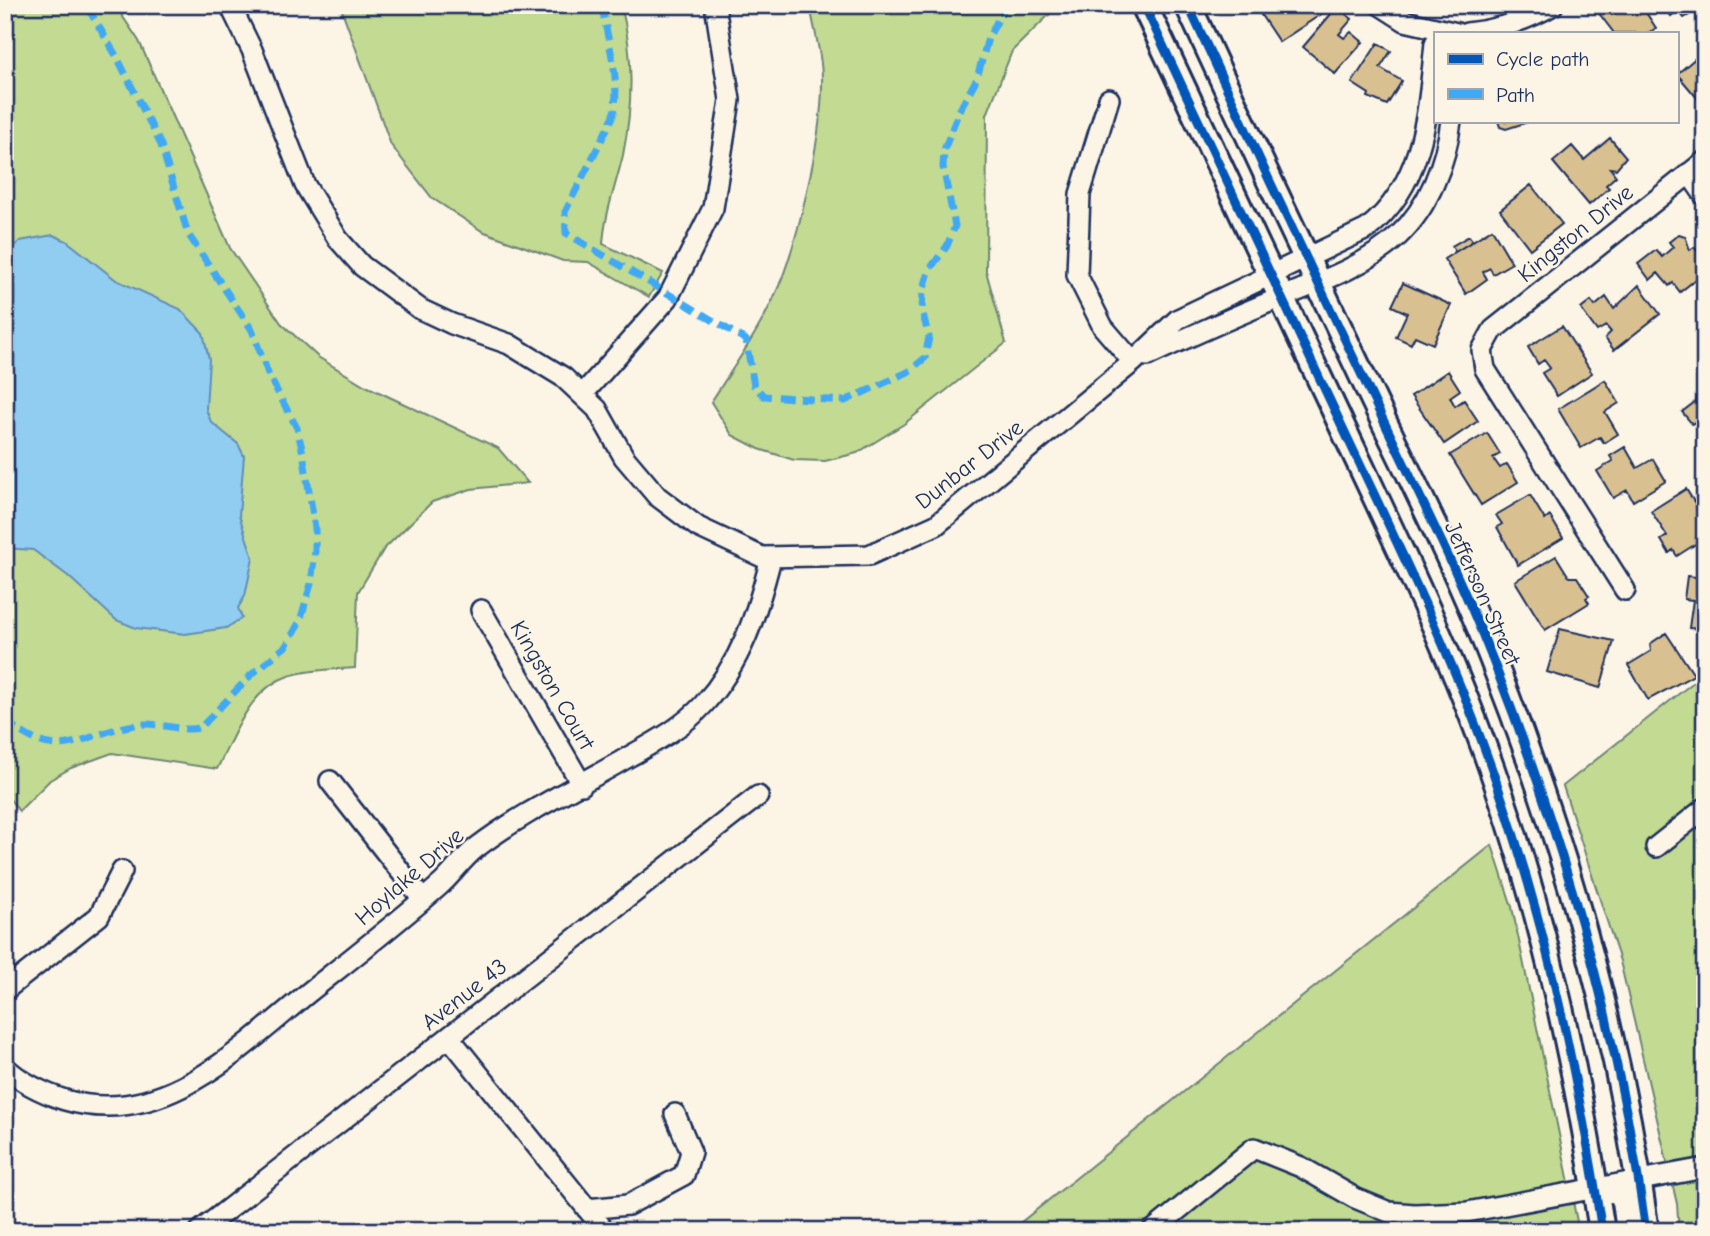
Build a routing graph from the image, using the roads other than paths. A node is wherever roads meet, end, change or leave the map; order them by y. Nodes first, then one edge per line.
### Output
1 (230, 5) edge
2 (715, 5) edge
3 (1144, 5) edge
4 (1188, 5) edge
5 (1380, 5) edge
6 (1553, 5) edge
7 (1436, 32) edge
8 (1477, 32) edge
9 (1434, 76) edge
10 (1109, 99) dead end
11 (1451, 122) edge
12 (1697, 167) edge
13 (1705, 195) edge
14 (1294, 278) junction
15 (1133, 362) junction
16 (583, 394) junction
17 (771, 558) junction
18 (1625, 590) dead end
19 (481, 610) dead end
20 (330, 780) dead end
21 (582, 785) junction
22 (758, 796) dead end
23 (1705, 808) edge
24 (1656, 846) dead end
25 (122, 872) dead end
26 (423, 900) junction
27 (5, 990) edge
28 (449, 1037) junction
29 (5, 1067) edge
30 (674, 1115) dead end
31 (1705, 1168) edge
32 (1639, 1180) junction
33 (1596, 1190) junction
34 (587, 1209) junction
35 (200, 1231) edge
36 (605, 1231) edge
37 (1152, 1231) edge
38 (1602, 1231) edge
39 (1629, 1231) edge
40 (1646, 1231) edge

1 - 16 street, Dunbar Drive
2 - 16 street
3 - 14 main road, Jefferson Street
4 - 14 main road, Jefferson Street
5 - 7 street
6 - 8 street
9 - 14 street
10 - 15 street
11 - 14 street
12 - 13 street
12 - 18 street, Kingston Drive
14 - 15 street, Dunbar Drive
14 - 32 main road, Jefferson Street
14 - 33 main road, Jefferson Street
15 - 17 street, Dunbar Drive
16 - 17 street, Dunbar Drive
17 - 21 street, Hoylake Drive
19 - 21 street, Kingston Court
20 - 26 street
21 - 26 street, Hoylake Drive
22 - 28 street, Avenue 43
23 - 24 street
25 - 27 street
26 - 29 street, Hoylake Drive
28 - 34 street
28 - 35 street, Avenue 43
30 - 34 street
31 - 32 street
32 - 33 street
32 - 40 main road, Jefferson Street
33 - 37 street
33 - 38 main road, Jefferson Street
33 - 39 main road
34 - 36 street

